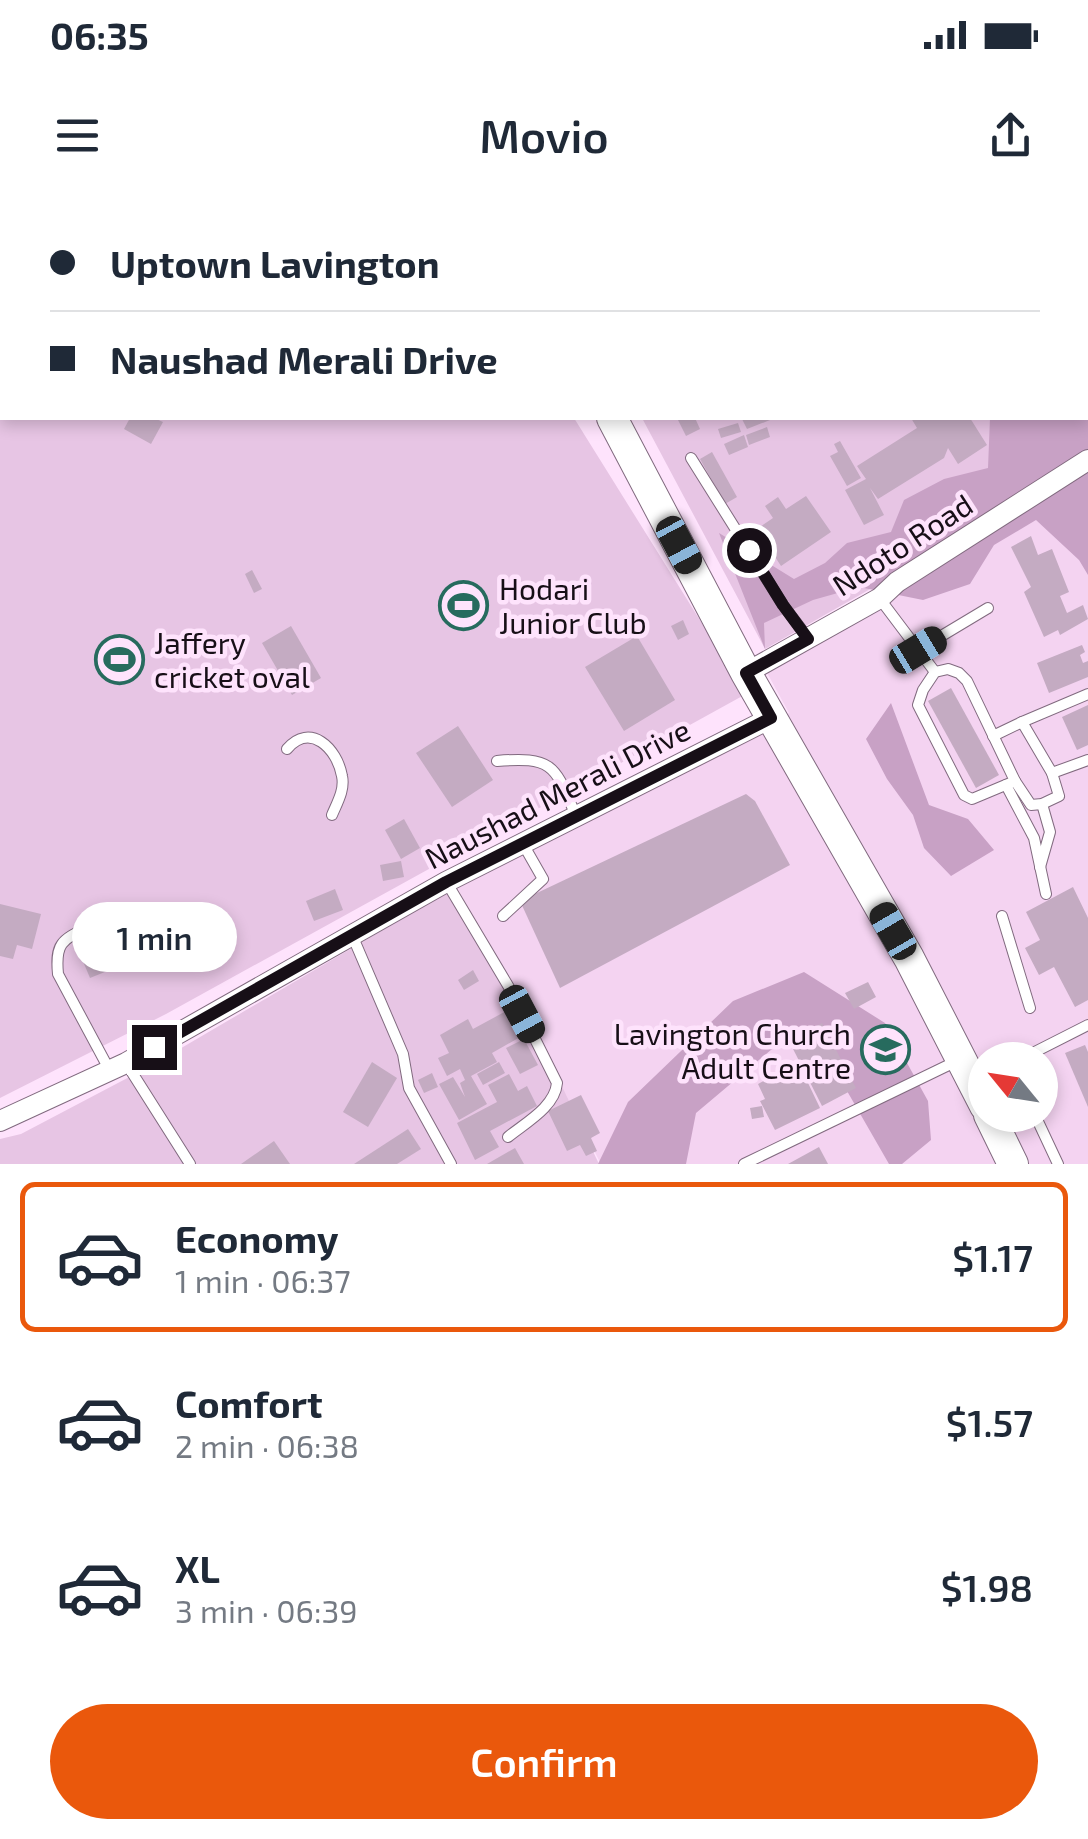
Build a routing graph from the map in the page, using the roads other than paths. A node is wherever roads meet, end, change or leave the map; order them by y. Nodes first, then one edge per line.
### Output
1 (613, 420) edge
2 (691, 458) dead end
3 (1088, 460) edge
4 (880, 598) junction
5 (988, 608) dead end
6 (808, 639) junction
7 (918, 650) junction
8 (935, 672) junction
9 (746, 673) junction
10 (1088, 694) edge
11 (771, 718) junction
12 (1022, 722) junction
13 (993, 736) junction
14 (287, 750) dead end
15 (1088, 760) edge
16 (496, 762) dead end
17 (1052, 773) junction
18 (1010, 783) junction
19 (1042, 804) junction
20 (332, 815) dead end
21 (576, 816) junction
22 (522, 844) junction
23 (1040, 868) junction
24 (446, 882) junction
25 (1046, 894) dead end
26 (503, 916) dead end
27 (1002, 916) dead end
28 (88, 927) dead end
29 (352, 934) junction
30 (1030, 1008) dead end
31 (1088, 1025) edge
32 (1054, 1042) edge
33 (968, 1065) edge
34 (118, 1067) junction
35 (968, 1083) edge
36 (0, 1121) edge
37 (998, 1132) edge
38 (1043, 1132) edge
39 (508, 1137) dead end
40 (190, 1164) edge
41 (450, 1164) edge
42 (744, 1164) edge
43 (1013, 1164) edge
44 (1058, 1164) edge

1 - 9 main road
2 - 6 lane
3 - 4 street, Ndoto Road
4 - 6 street, Ndoto Road
4 - 7 lane
5 - 7 lane
6 - 9 street, Ndoto Road
7 - 8 lane
8 - 13 lane
8 - 18 lane
9 - 11 main road
10 - 12 lane
11 - 21 street, Naushad Merali Drive
11 - 33 main road
12 - 13 lane
12 - 17 lane
13 - 18 lane
14 - 20 lane
15 - 17 lane
16 - 21 lane
17 - 19 lane
18 - 19 lane
18 - 23 lane
19 - 23 lane
21 - 22 street, Naushad Merali Drive
22 - 24 street, Naushad Merali Drive
22 - 26 lane
23 - 25 lane
24 - 29 street, Naushad Merali Drive
24 - 39 lane
27 - 30 lane
28 - 34 lane
29 - 34 street, Naushad Merali Drive
29 - 41 lane
31 - 32 lane
34 - 36 street, Naushad Merali Drive
34 - 40 lane
35 - 42 lane
37 - 43 main road
38 - 44 lane

